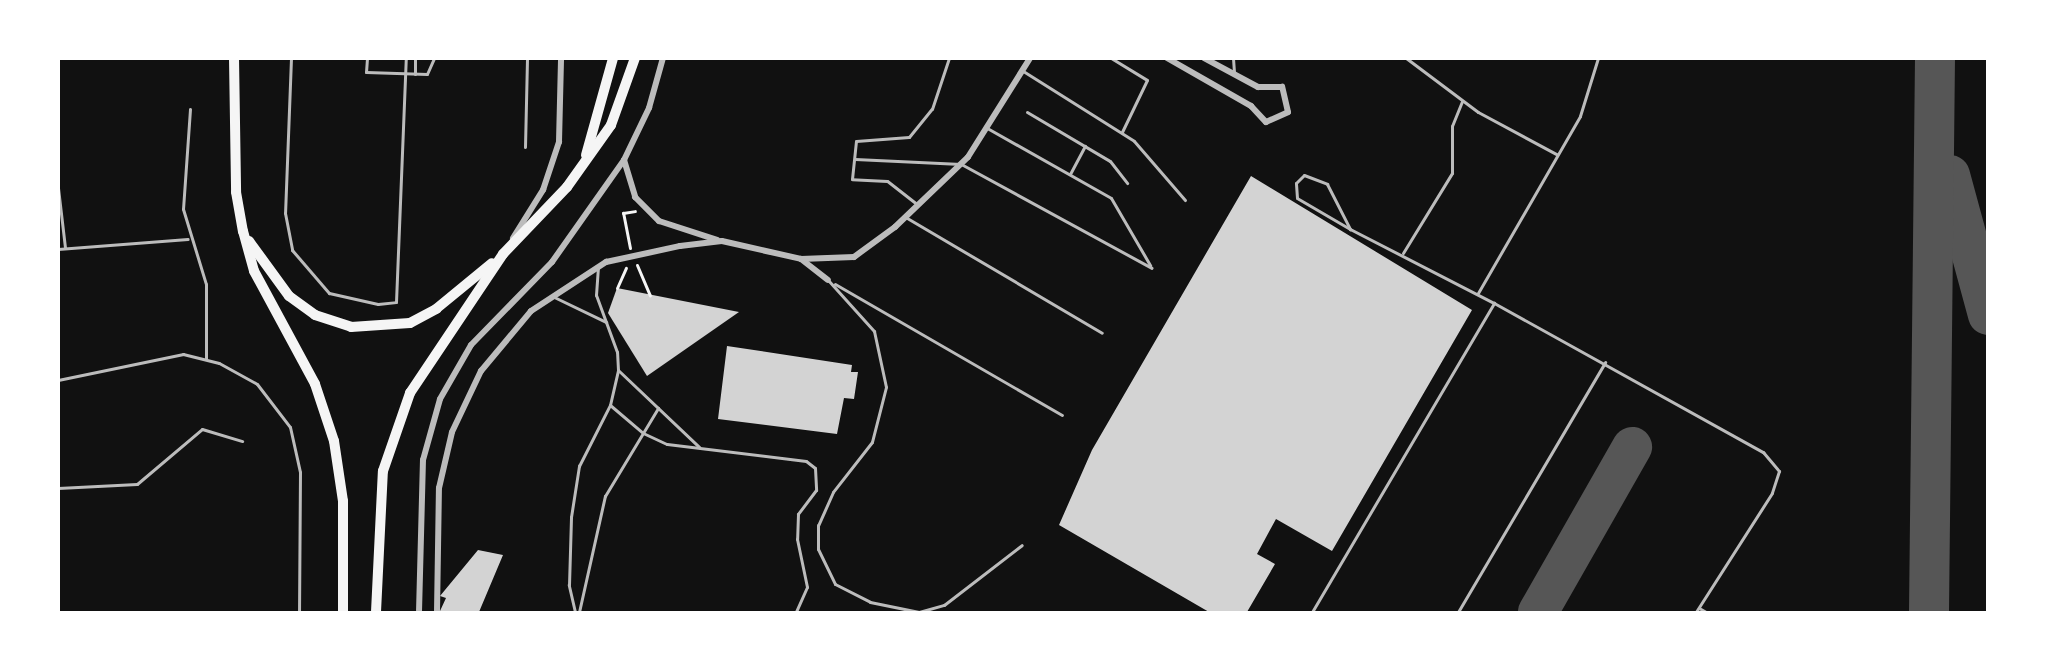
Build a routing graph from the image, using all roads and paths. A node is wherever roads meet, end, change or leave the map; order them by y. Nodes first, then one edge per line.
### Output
1 (234, 58) edge
2 (291, 58) edge
3 (367, 58) edge
4 (406, 58) edge
5 (415, 58) edge
6 (434, 58) edge
7 (527, 58) edge
8 (561, 58) edge
9 (613, 58) edge
10 (635, 58) edge
11 (663, 58) edge
12 (949, 58) edge
13 (1030, 58) edge
14 (1111, 58) edge
15 (1167, 58) edge
16 (1204, 58) edge
17 (1233, 58) edge
18 (1406, 58) edge
19 (1598, 58) edge
20 (1023, 71) junction
21 (406, 74) junction
22 (415, 74) junction
23 (1234, 75) junction
24 (1462, 101) junction
25 (190, 109) dead end
26 (1028, 112) dead end
27 (987, 128) junction
28 (1121, 132) junction
29 (1085, 146) junction
30 (525, 147) dead end
31 (1556, 154) junction
32 (586, 158) junction
33 (855, 159) junction
34 (624, 160) junction
35 (961, 164) junction
36 (1070, 174) junction
37 (1127, 183) dead end
38 (58, 188) edge
39 (1185, 200) dead end
40 (918, 205) junction
41 (646, 209) junction
42 (906, 217) junction
43 (1350, 229) junction
44 (243, 231) junction
45 (188, 239) junction
46 (722, 241) junction
47 (65, 248) junction
48 (58, 249) edge
49 (1403, 253) junction
50 (503, 254) junction
51 (632, 256) junction
52 (801, 259) junction
53 (598, 266) junction
54 (828, 280) junction
55 (618, 288) dead end
56 (1478, 293) junction
57 (651, 295) dead end
58 (552, 297) junction
59 (1494, 303) junction
60 (606, 322) junction
61 (1102, 333) dead end
62 (206, 358) junction
63 (1605, 362) junction
64 (618, 370) junction
65 (58, 380) edge
66 (610, 405) junction
67 (658, 408) junction
68 (1062, 415) dead end
69 (643, 433) junction
70 (242, 441) dead end
71 (701, 448) junction
72 (58, 488) edge
73 (1022, 545) dead end
74 (1699, 608) junction
75 (299, 612) edge
76 (343, 612) edge
77 (376, 612) edge
78 (419, 612) edge
79 (437, 612) edge
80 (577, 612) edge
81 (796, 612) edge
82 (1312, 612) edge
83 (1458, 612) edge
84 (1696, 612) edge
85 (1706, 612) edge

1 - 44 main road
2 - 21 lane
3 - 21 lane
4 - 21 lane
5 - 22 lane
6 - 22 lane
7 - 30 lane
8 - 50 street
9 - 32 main road
10 - 32 main road
11 - 34 street
12 - 33 lane
13 - 20 street
14 - 28 lane
15 - 23 street
16 - 23 street
17 - 23 lane
18 - 24 lane
19 - 31 lane
20 - 27 street
20 - 28 lane
21 - 22 lane
24 - 31 lane
24 - 49 lane
25 - 45 lane
26 - 29 lane
27 - 35 street
27 - 36 lane
28 - 39 lane
29 - 36 lane
29 - 37 lane
31 - 56 lane
32 - 50 main road
33 - 35 lane
33 - 40 lane
34 - 41 street
34 - 78 street
35 - 36 lane
35 - 40 street
38 - 47 lane
40 - 42 street
41 - 46 street
41 - 51 path
42 - 52 street
42 - 61 lane
43 - 43 lane
43 - 49 lane
44 - 50 main road
44 - 76 main road
45 - 47 lane
45 - 62 lane
46 - 51 street
46 - 52 street
47 - 48 lane
49 - 56 lane
50 - 77 main road
51 - 53 street
51 - 55 path
51 - 57 path
52 - 54 street
53 - 58 street
53 - 60 lane
54 - 68 lane
54 - 73 lane
56 - 59 lane
58 - 60 lane
58 - 79 street
59 - 63 lane
59 - 82 lane
60 - 64 lane
62 - 65 lane
62 - 75 lane
63 - 74 lane
63 - 83 lane
64 - 66 lane
64 - 67 lane
66 - 69 lane
66 - 80 lane
67 - 69 lane
67 - 71 lane
69 - 71 lane
69 - 80 lane
70 - 72 lane
71 - 81 lane
74 - 84 lane
74 - 85 lane

